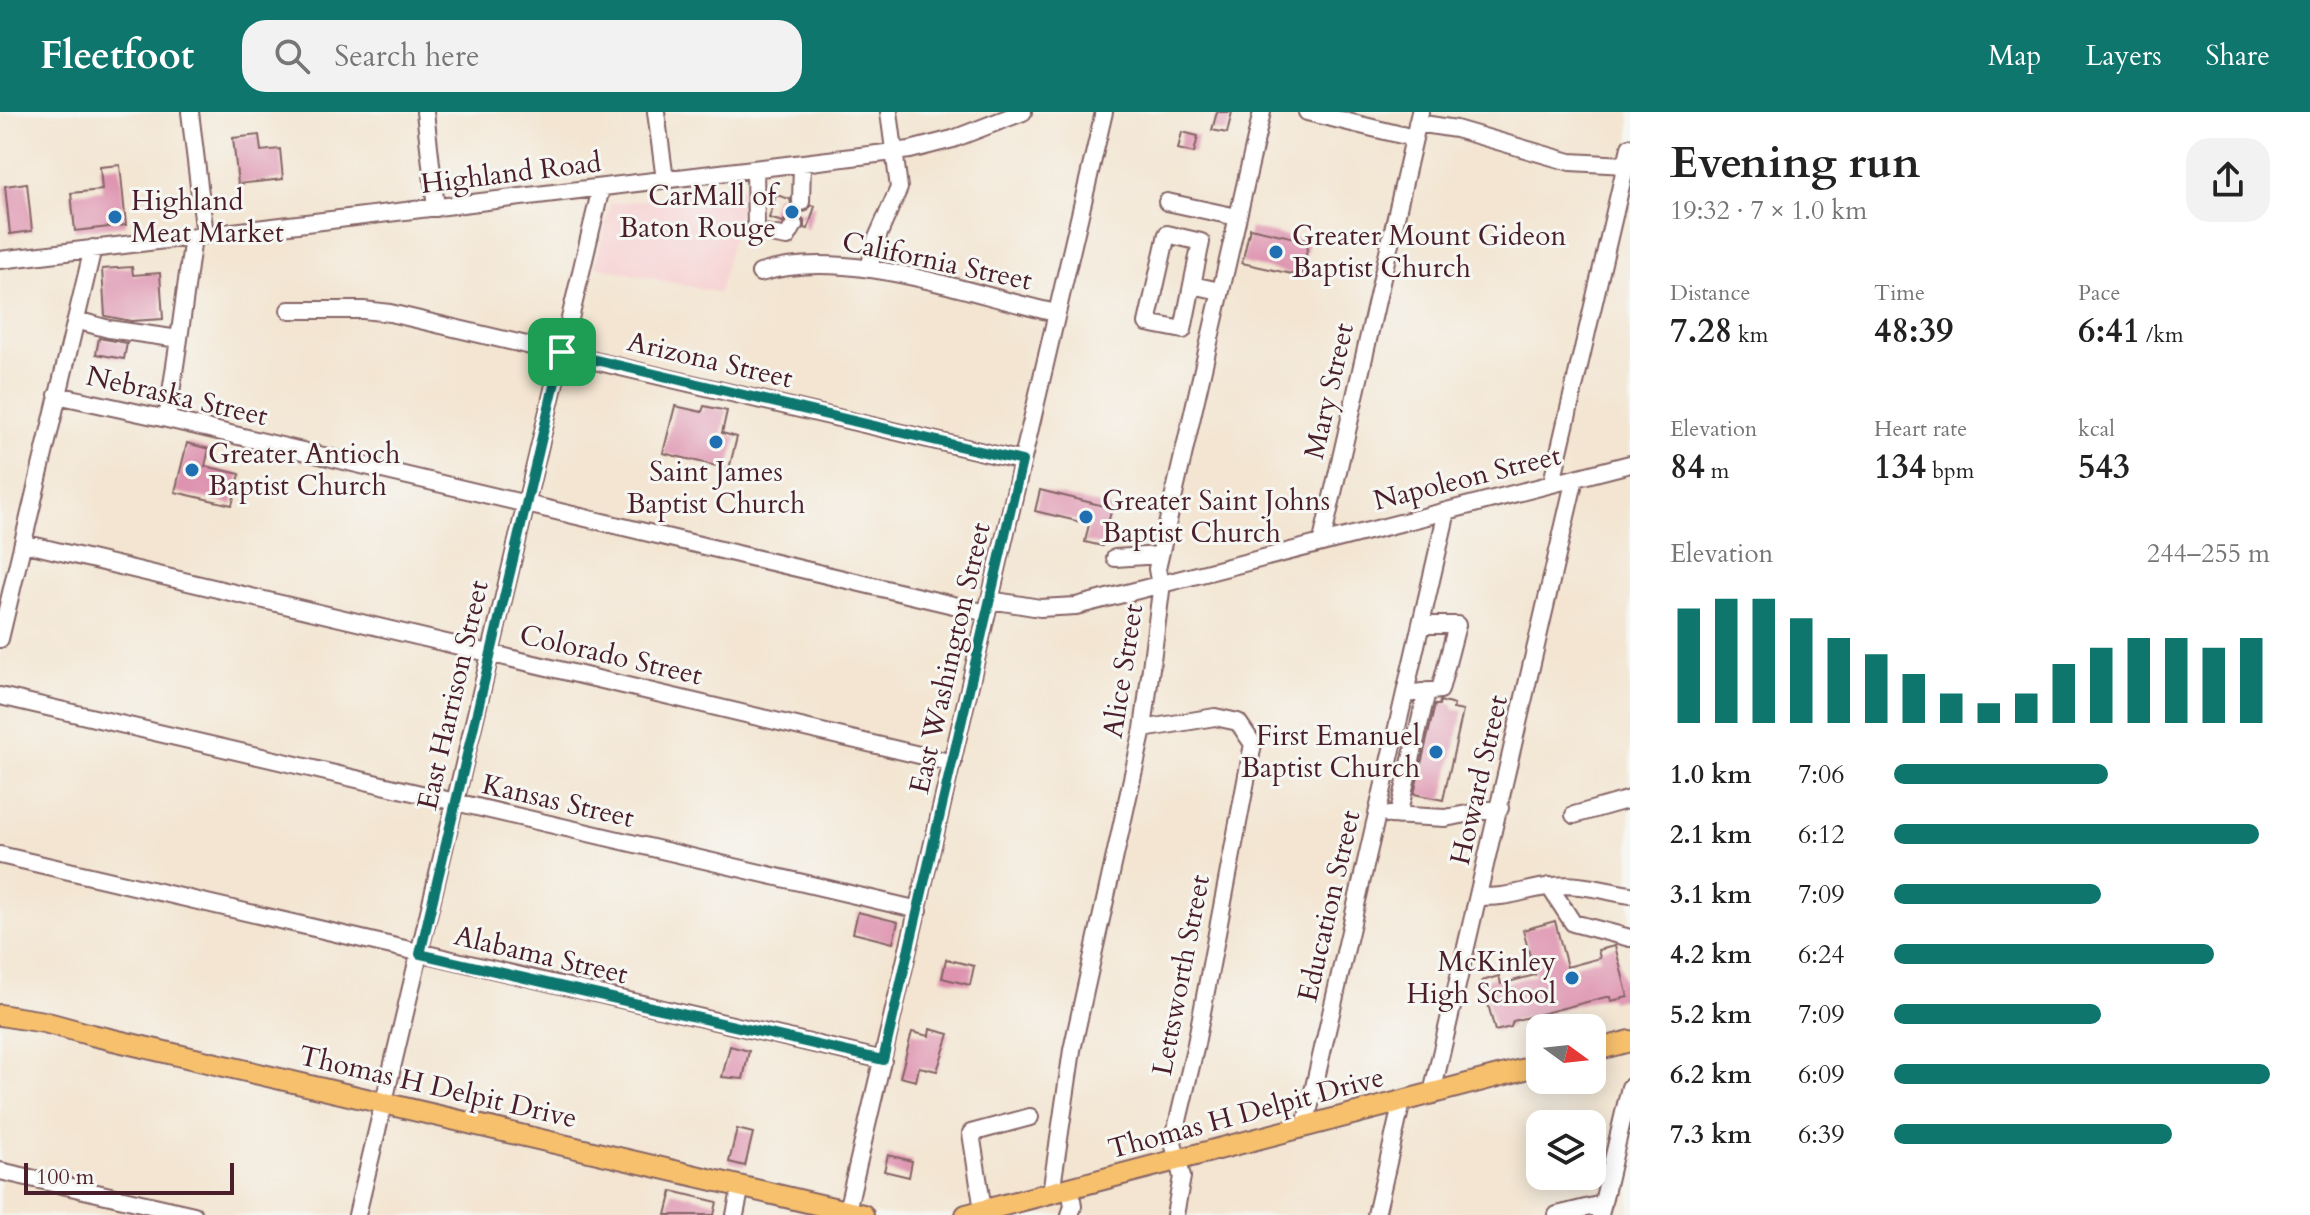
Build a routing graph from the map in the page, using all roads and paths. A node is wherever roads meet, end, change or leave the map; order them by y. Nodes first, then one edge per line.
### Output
1 (190, 112) edge
2 (425, 112) edge
3 (656, 112) edge
4 (889, 112) edge
5 (1023, 112) edge
6 (1104, 112) edge
7 (1262, 112) edge
8 (1307, 112) edge
9 (998, 116) edge
10 (1417, 124) edge
11 (1630, 147) edge
12 (895, 152) junction
13 (802, 164) junction
14 (1626, 165) junction
15 (755, 169) junction
16 (665, 180) junction
17 (601, 188) junction
18 (801, 202) dead end
19 (1167, 202) dead end
20 (436, 208) junction
21 (1237, 217) junction
22 (794, 225) dead end
23 (199, 236) junction
24 (93, 248) junction
25 (0, 260) edge
26 (869, 269) junction
27 (760, 273) dead end
28 (1192, 285) junction
29 (1220, 291) junction
30 (289, 310) dead end
31 (1056, 313) junction
32 (76, 320) junction
33 (179, 339) junction
34 (562, 352) junction
35 (57, 395) junction
36 (167, 419) junction
37 (1022, 461) junction
38 (1630, 464) edge
39 (1575, 478) junction
40 (1552, 482) junction
41 (525, 503) junction
42 (1447, 511) junction
43 (1322, 541) junction
44 (23, 543) junction
45 (1160, 555) junction
46 (1115, 558) dead end
47 (1160, 583) junction
48 (988, 606) junction
49 (1421, 625) junction
50 (0, 639) edge
51 (489, 653) junction
52 (1427, 691) junction
53 (1405, 694) junction
54 (0, 696) edge
55 (1143, 729) junction
56 (953, 763) junction
57 (1630, 799) edge
58 (455, 803) junction
59 (1500, 808) junction
60 (1377, 814) junction
61 (1574, 815) dead end
62 (1398, 816) junction
63 (0, 855) edge
64 (1549, 886) junction
65 (1630, 895) edge
66 (1479, 896) junction
67 (919, 910) junction
68 (1630, 938) edge
69 (420, 954) junction
70 (0, 1015) edge
71 (1630, 1041) edge
72 (1606, 1047) edge
73 (883, 1060) junction
74 (1526, 1069) edge
75 (1630, 1087) edge
76 (1432, 1093) junction
77 (1402, 1101) junction
78 (385, 1104) junction
79 (1030, 1117) dead end
80 (1305, 1126) junction
81 (1177, 1160) junction
82 (0, 1171) edge
83 (741, 1186) junction
84 (1060, 1190) junction
85 (1601, 1210) edge
86 (983, 1212) edge
87 (852, 1214) edge
88 (194, 1215) edge
89 (357, 1215) edge
90 (735, 1215) edge
91 (1070, 1215) edge
92 (1175, 1215) edge
93 (1376, 1215) edge
94 (1557, 1215) edge

1 - 23 street
2 - 20 street
3 - 16 street
4 - 12 street
5 - 9 street, Highland Road
6 - 31 street, East Washington Street
7 - 21 street, Alice Street
8 - 10 street
9 - 12 street, Highland Road
10 - 14 street
10 - 43 street, Mary Street
11 - 14 street
12 - 13 street, Highland Road
12 - 26 street
13 - 15 street, Highland Road
13 - 18 street
14 - 40 street
15 - 16 street, Highland Road
15 - 22 street
16 - 17 street, Highland Road
17 - 20 street, Highland Road
17 - 34 street, East Harrison Street
19 - 21 street
20 - 23 street, Highland Road
21 - 29 street, Alice Street
23 - 24 street, Highland Road
23 - 33 street
24 - 25 street, Highland Road
24 - 32 street
26 - 27 street, California Street
26 - 31 street, California Street
28 - 28 street
28 - 29 street
29 - 45 street, Alice Street
30 - 34 street, Arizona Street
31 - 37 street, East Washington Street
32 - 33 street
32 - 35 street
33 - 36 street
34 - 37 street, Arizona Street
34 - 41 street, East Harrison Street
35 - 36 street, Nebraska Street
35 - 44 street
36 - 41 street, Nebraska Street
37 - 48 street, East Washington Street
38 - 39 street, Napoleon Street
39 - 40 street, Napoleon Street
39 - 59 street, Howard Street
40 - 42 street, Napoleon Street
41 - 48 street, Nebraska Street
41 - 51 street, East Harrison Street
42 - 43 street, Napoleon Street
42 - 49 street, Education Street
43 - 47 street, Napoleon Street
44 - 50 street
44 - 51 street, Colorado Street
45 - 46 street
45 - 47 street, Alice Street
47 - 48 street, Napoleon Street
47 - 55 street, Alice Street
48 - 56 street, East Washington Street
49 - 52 street
49 - 53 street, Education Street
51 - 56 street, Colorado Street
51 - 58 street, East Harrison Street
52 - 53 street
52 - 62 street
53 - 60 street, Education Street
54 - 58 street, Kansas Street
55 - 81 street, Lettsworth Street
55 - 84 street, Alice Street
56 - 67 street, East Washington Street
57 - 61 street
58 - 67 street, Kansas Street
58 - 69 street, East Harrison Street
59 - 62 street
59 - 66 street, Howard Street
60 - 62 street
60 - 80 street, Education Street
63 - 69 street, Alabama Street
64 - 65 street
64 - 66 street
64 - 68 street
66 - 76 street, Howard Street
67 - 73 street, East Washington Street
69 - 73 street, Alabama Street
69 - 78 street, East Harrison Street
70 - 78 main road, Thomas H Delpit Drive
71 - 72 main road
73 - 87 street, East Washington Street
74 - 76 main road, Thomas H Delpit Drive
75 - 85 street
76 - 77 main road, Thomas H Delpit Drive
77 - 80 main road, Thomas H Delpit Drive
77 - 93 street
78 - 83 main road, Thomas H Delpit Drive
78 - 89 street, East Harrison Street
79 - 86 street
80 - 81 main road, Thomas H Delpit Drive
81 - 84 main road, Thomas H Delpit Drive
81 - 92 street, Lettsworth Street
82 - 88 street
83 - 87 main road, Thomas H Delpit Drive
83 - 90 street
84 - 86 main road, Thomas H Delpit Drive
84 - 91 street, Alice Street
85 - 94 street

